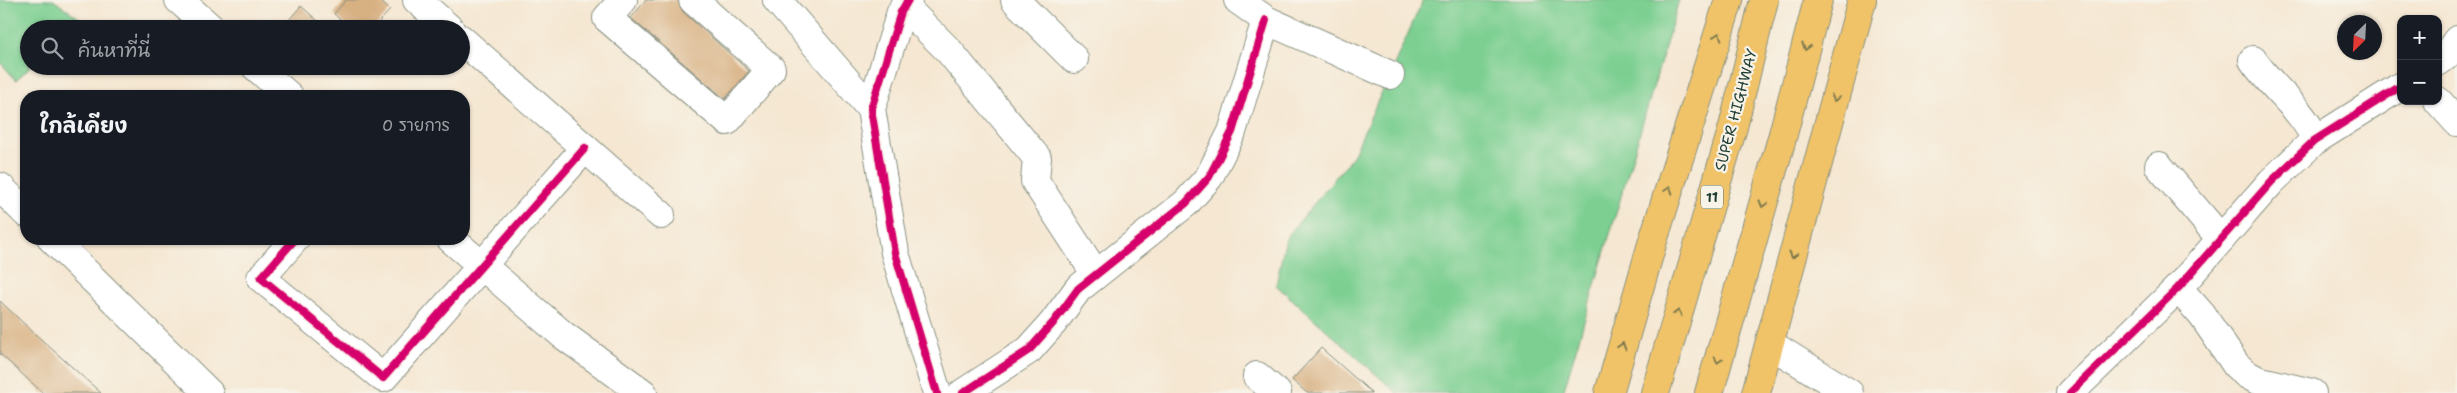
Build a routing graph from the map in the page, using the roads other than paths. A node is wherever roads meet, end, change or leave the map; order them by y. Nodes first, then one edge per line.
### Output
1 (179, 0) edge
2 (417, 0) edge
3 (623, 0) edge
4 (693, 0) edge
5 (777, 0) edge
6 (1015, 0) edge
7 (1238, 0) edge
8 (1729, 0) edge
9 (1764, 0) edge
10 (1818, 0) edge
11 (1862, 0) edge
12 (906, 3) edge
13 (202, 20) edge
14 (440, 20) edge
15 (1266, 20) junction
16 (2457, 40) edge
17 (470, 47) edge
18 (1074, 59) dead end
19 (2253, 60) dead end
20 (2441, 60) edge
21 (265, 75) edge
22 (1390, 75) dead end
23 (2397, 89) edge
24 (282, 90) edge
25 (2442, 105) edge
26 (871, 109) junction
27 (2457, 122) edge
28 (2316, 140) junction
29 (585, 148) junction
30 (2159, 166) dead end
31 (0, 187) edge
32 (20, 207) edge
33 (661, 215) dead end
34 (2221, 239) junction
35 (58, 245) edge
36 (290, 245) edge
37 (458, 245) edge
38 (481, 266) junction
39 (1095, 273) junction
40 (2178, 288) junction
41 (1770, 344) junction
42 (209, 393) edge
43 (643, 393) edge
44 (937, 393) edge
45 (963, 393) edge
46 (1609, 393) edge
47 (1655, 393) edge
48 (1709, 393) edge
49 (1756, 393) edge
50 (1849, 393) edge
51 (2070, 393) edge
52 (2312, 393) edge

1 - 13 street
2 - 14 street
3 - 4 street
5 - 26 street
6 - 18 street
7 - 15 street
46 -> 8 main road
47 -> 9 main road, SUPER HIGHWAY / 11
10 -> 48 main road
11 -> 41 main road
12 - 26 street
12 - 39 street
15 - 22 street
15 - 39 street
16 - 20 street
17 - 29 street
19 - 28 street
21 - 24 street
23 - 28 street
25 - 27 street
26 - 44 street
28 - 34 street
29 - 33 street
29 - 38 street
30 - 34 street
31 - 32 street
34 - 40 street
35 - 42 street
36 - 38 street
37 - 38 street
38 - 43 street
39 - 45 street
40 - 51 street
40 - 52 street
41 - 49 main road
41 - 50 street

